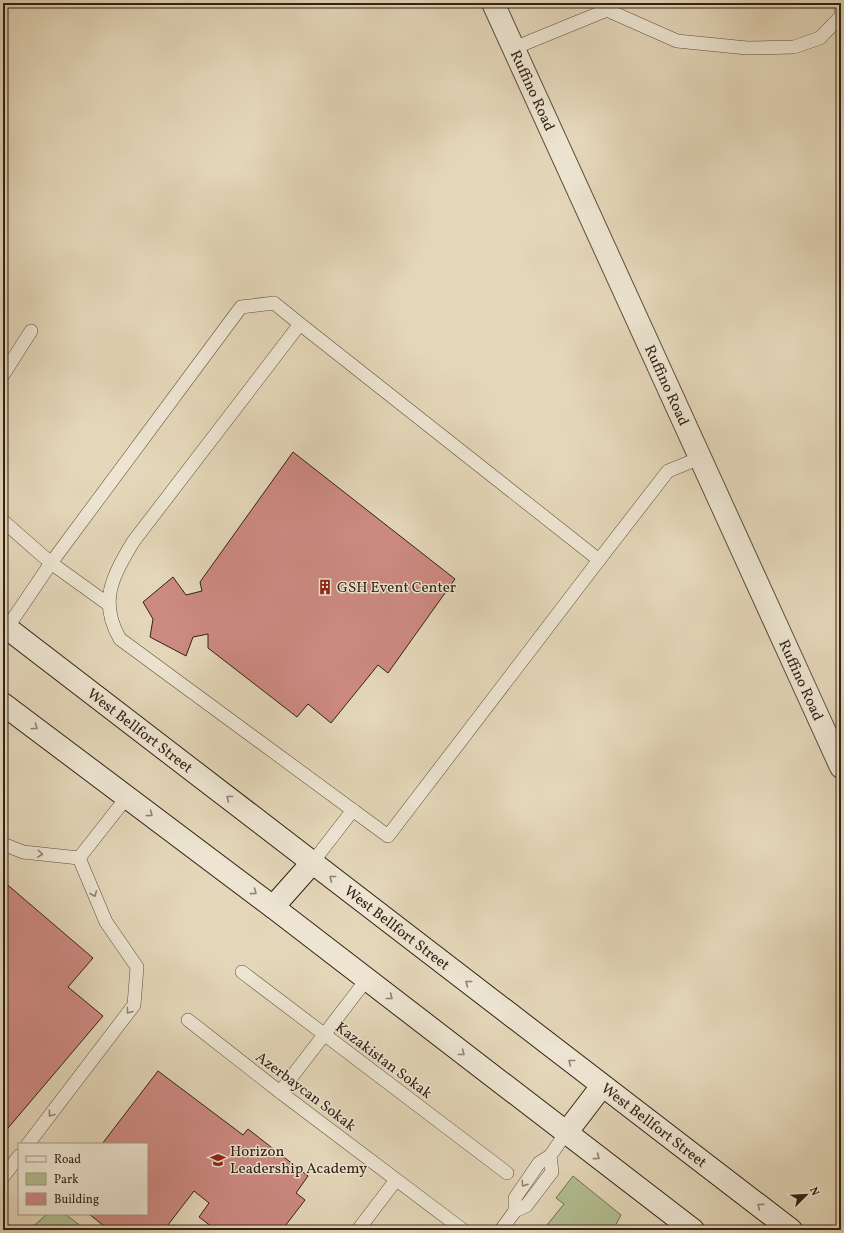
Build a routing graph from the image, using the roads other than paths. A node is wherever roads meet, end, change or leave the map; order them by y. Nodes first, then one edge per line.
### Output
1 (493, 3) edge
2 (841, 3) edge
3 (607, 6) edge
4 (514, 48) junction
5 (300, 324) junction
6 (31, 331) dead end
7 (3, 374) edge
8 (700, 458) junction
9 (3, 521) edge
10 (599, 560) junction
11 (51, 563) junction
12 (108, 604) junction
13 (4, 628) edge
14 (3, 704) edge
15 (841, 767) edge
16 (127, 797) junction
17 (352, 810) junction
18 (3, 844) edge
19 (79, 858) junction
20 (312, 863) junction
21 (273, 907) junction
22 (242, 972) dead end
23 (366, 979) junction
24 (188, 1020) dead end
25 (324, 1035) junction
26 (602, 1086) junction
27 (280, 1092) junction
28 (566, 1134) junction
29 (29, 1143) edge
30 (18, 1157) edge
31 (507, 1173) dead end
32 (3, 1177) edge
33 (396, 1180) junction
34 (358, 1230) edge
35 (463, 1230) edge
36 (501, 1230) edge
37 (693, 1230) edge
38 (791, 1230) edge

1 - 4 main road, Ruffino Road
2 - 3 lane
3 - 4 lane
4 - 8 main road, Ruffino Road
5 - 10 lane
5 - 11 lane
5 - 12 lane
6 - 7 lane
8 - 10 lane
8 - 15 main road, Ruffino Road
9 - 11 lane
10 - 17 lane
11 - 12 lane
11 - 13 lane
12 - 17 lane
20 -> 13 main road, West Bellfort Street
14 -> 16 main road
16 - 19 lane
16 -> 21 main road
17 - 20 lane
18 -> 19 lane
19 -> 29 lane
20 - 21 main road
26 -> 20 main road, West Bellfort Street
21 - 23 main road
22 - 25 lane, Kazakistan Sokak
23 - 25 lane
23 -> 28 main road
24 - 27 lane, Azerbaycan Sokak
25 - 27 lane
25 - 31 lane, Kazakistan Sokak
26 - 28 main road
38 -> 26 main road, West Bellfort Street
27 - 33 lane, Azerbaycan Sokak
28 - 36 lane
28 -> 37 main road
30 - 32 lane
33 - 34 lane
33 - 35 lane, Azerbaycan Sokak

